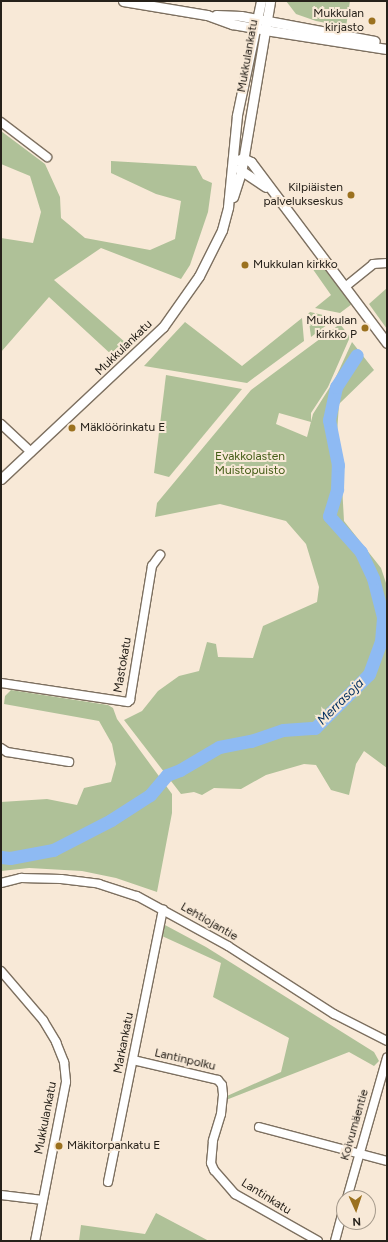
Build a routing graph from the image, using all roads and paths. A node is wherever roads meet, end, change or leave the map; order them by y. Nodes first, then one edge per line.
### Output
1 (123, 1) edge
2 (261, 1) edge
3 (270, 1) edge
4 (207, 15) junction
5 (257, 19) junction
6 (266, 25) junction
7 (254, 28) junction
8 (387, 43) edge
9 (387, 49) edge
10 (1, 122) edge
11 (47, 157) dead end
12 (243, 158) junction
13 (233, 162) junction
14 (241, 173) junction
15 (269, 189) junction
16 (228, 207) junction
17 (387, 263) edge
18 (345, 287) junction
19 (387, 343) edge
20 (1, 424) edge
21 (30, 452) junction
22 (1, 479) edge
23 (160, 555) dead end
24 (1, 683) edge
25 (1, 686) edge
26 (1, 748) edge
27 (69, 762) dead end
28 (1, 883) edge
29 (163, 908) junction
30 (1, 971) edge
31 (387, 1041) edge
32 (387, 1058) edge
33 (133, 1060) junction
34 (259, 1126) dead end
35 (360, 1153) junction
36 (387, 1161) edge
37 (211, 1163) joint
38 (108, 1182) dead end
39 (349, 1190) edge
40 (1, 1196) edge
41 (43, 1200) junction
42 (338, 1230) edge
43 (35, 1241) edge
44 (318, 1241) edge
45 (335, 1241) edge

1 - 4 street
2 - 5 street, Mukkulankatu
3 - 6 street, Mukkulankatu
4 - 5 street
4 - 7 street
5 - 6 street
5 - 7 street, Mukkulankatu
6 - 7 street
6 - 8 street
6 - 9 street
6 - 12 street, Mukkulankatu
7 - 13 street, Mukkulankatu
10 - 11 street
12 - 13 street
12 - 14 street, Mukkulankatu
12 - 15 street
13 - 14 street
13 - 16 street, Mukkulankatu
14 - 15 street
14 - 16 street, Mukkulankatu
15 - 18 street
16 - 21 street, Mukkulankatu
17 - 18 street
18 - 19 street
20 - 21 street
21 - 22 street, Mukkulankatu
23 - 24 street, Mastokatu
24 - 25 street
26 - 27 street
28 - 29 street, Lehtiojantie
29 - 31 street, Lehtiojantie
29 - 33 street, Markankatu
30 - 41 street, Mukkulankatu
32 - 35 street, Koivumäentie
33 - 37 street, Lantinpolku
33 - 38 street, Markankatu
34 - 35 street
35 - 36 street
35 - 39 street, Koivumäentie
37 - 44 street, Lantinkatu
40 - 41 street
41 - 43 street, Mukkulankatu
42 - 45 street

